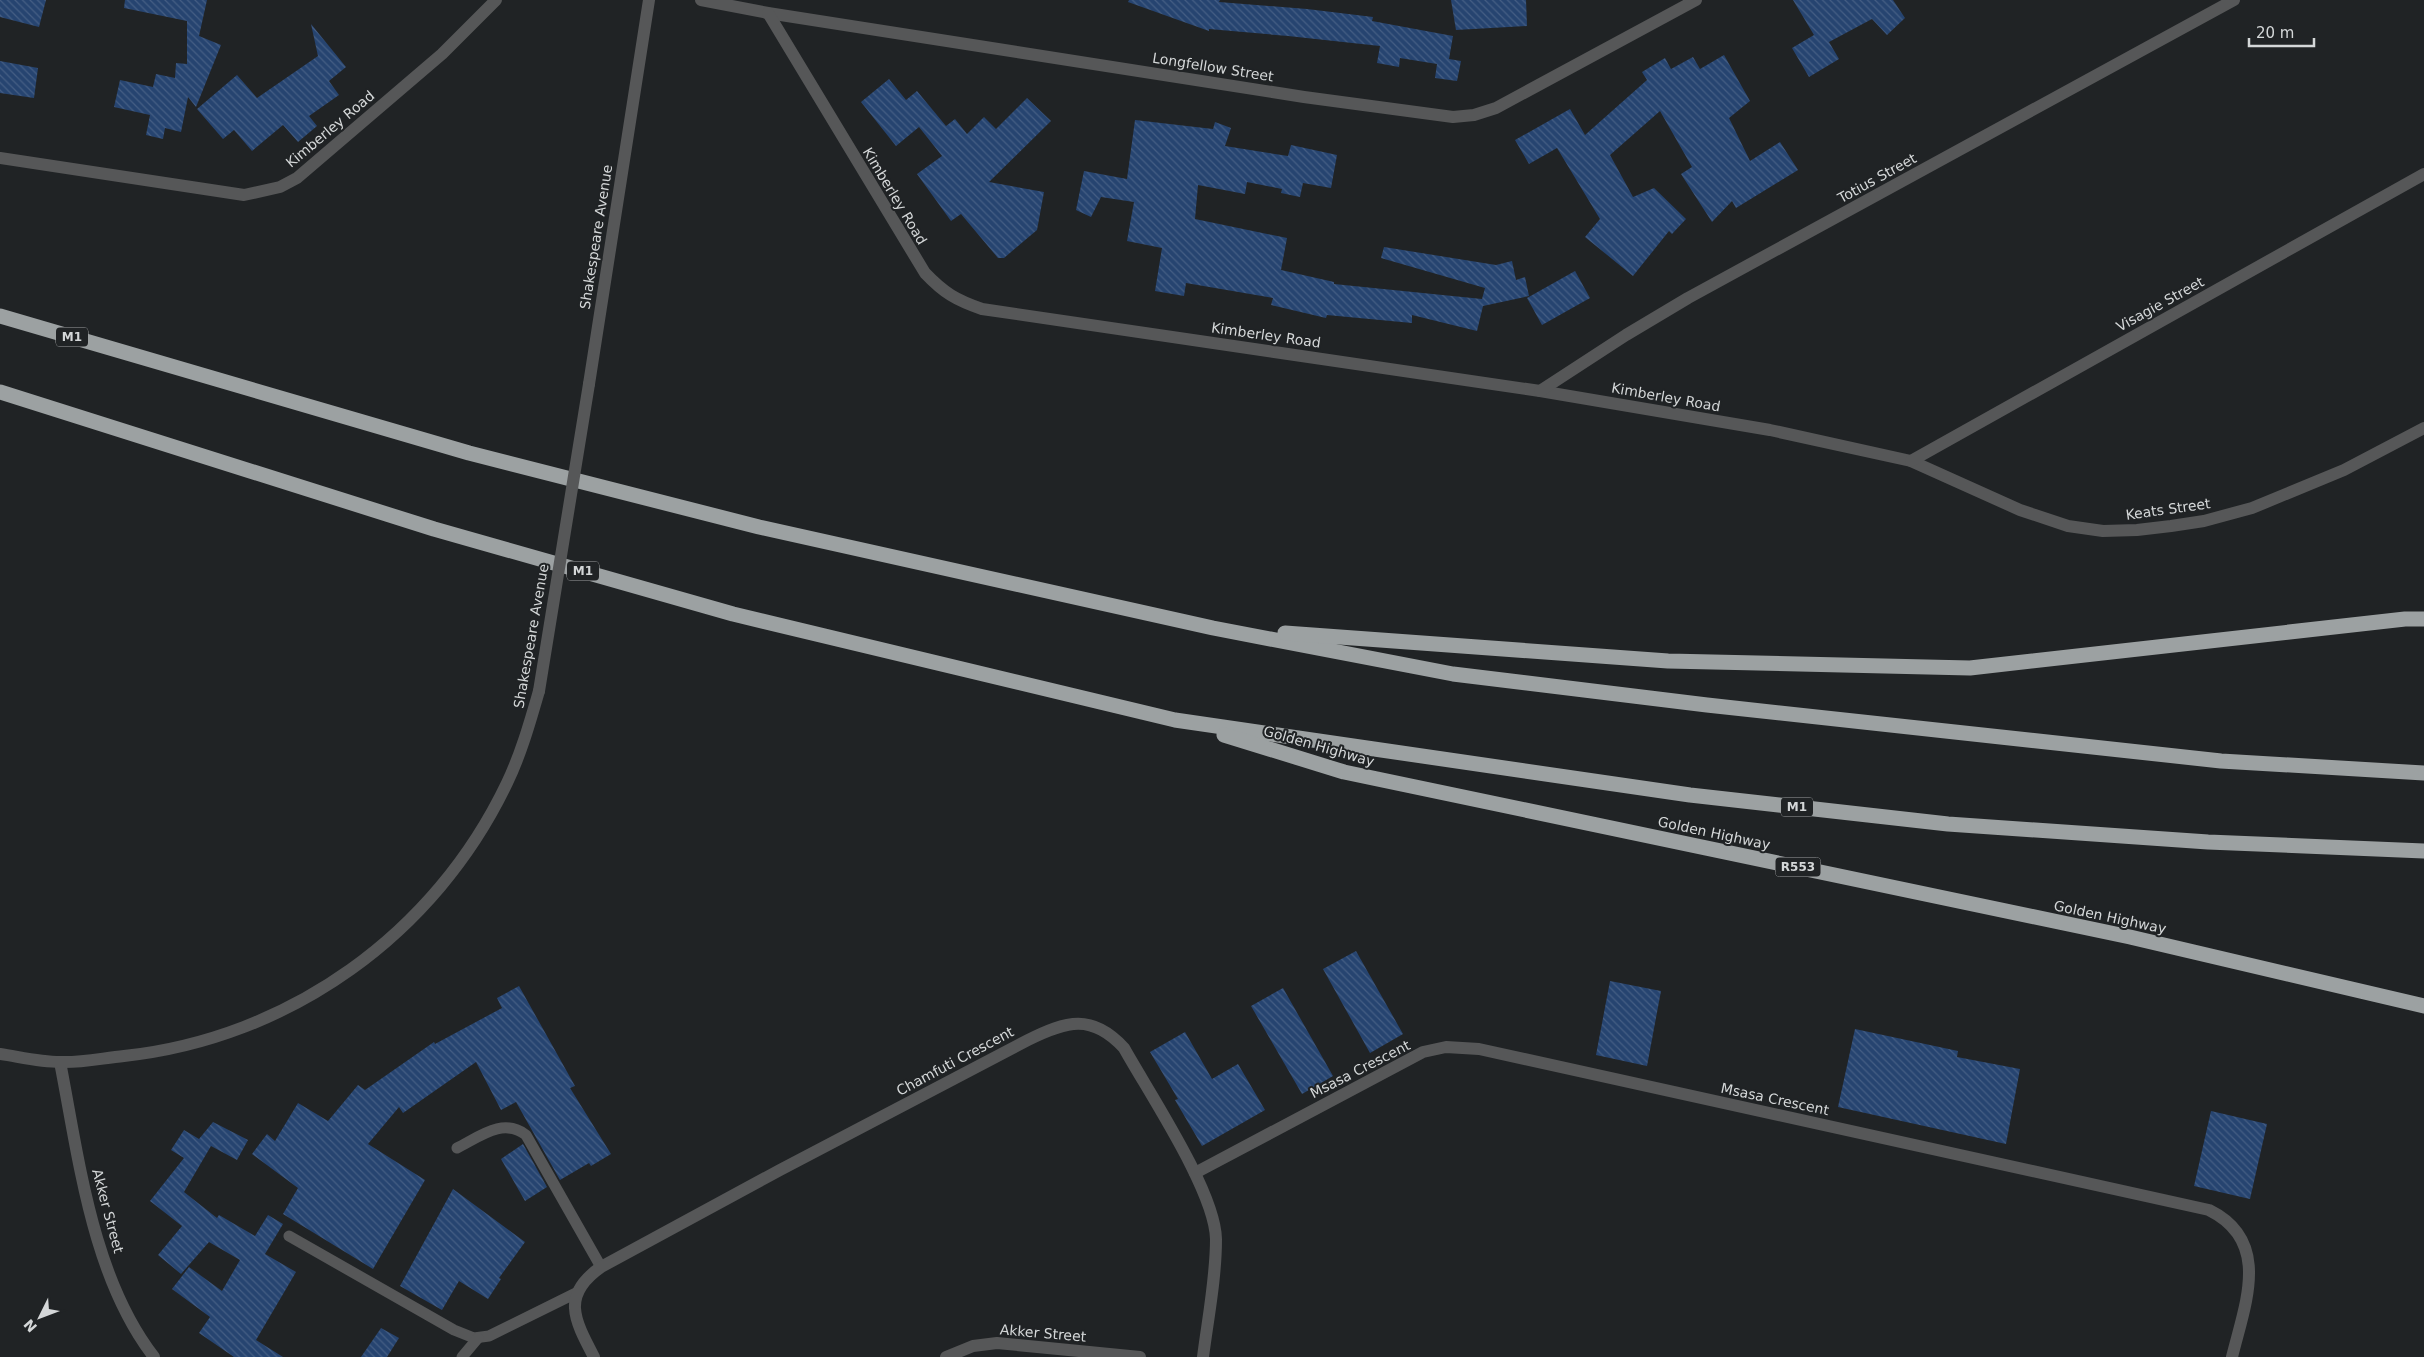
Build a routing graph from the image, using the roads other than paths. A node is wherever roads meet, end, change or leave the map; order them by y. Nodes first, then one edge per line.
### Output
1 (496, 0) edge
2 (649, 0) edge
3 (700, 0) edge
4 (1696, 0) edge
5 (2234, 0) edge
6 (768, 13) junction
7 (0, 158) edge
8 (2424, 174) edge
9 (0, 316) edge
10 (0, 392) edge
11 (1540, 392) junction
12 (2424, 428) edge
13 (1911, 461) junction
14 (2424, 619) edge
15 (1213, 628) junction
16 (1175, 720) junction
17 (2424, 773) edge
18 (2424, 851) edge
19 (2424, 1006) edge
20 (0, 1054) edge
21 (60, 1062) junction
22 (457, 1148) dead end
23 (1195, 1173) junction
24 (289, 1236) dead end
25 (601, 1267) junction
26 (576, 1293) junction
27 (478, 1338) junction
28 (154, 1357) edge
29 (462, 1357) edge
30 (594, 1357) edge
31 (946, 1357) edge
32 (1140, 1357) edge
33 (1204, 1357) edge
34 (2232, 1357) edge

1 - 7 street, Kimberley Road
2 - 21 street, Shakespeare Avenue, bridge
3 - 6 street, Longfellow Street
4 - 6 street, Longfellow Street
5 - 11 street, Totius Street
6 - 11 street, Kimberley Road
8 - 13 street, Visagie Street
9 - 15 highway, M1
10 - 16 highway, M1
11 - 13 street, Kimberley Road
12 - 13 street, Keats Street
14 - 15 highway
15 - 17 highway, M1
16 - 18 highway, M1
16 - 19 highway, Golden Highway / R553
20 - 21 street, Shakespeare Avenue
21 - 28 street, Akker Street
22 - 25 lane
23 - 25 street, Chamfuti Crescent
23 - 33 street, Chamfuti Crescent
23 - 34 street, Msasa Crescent
24 - 27 lane
25 - 26 street, Chamfuti Crescent
26 - 27 lane
26 - 30 street
27 - 29 lane
31 - 32 street, Akker Street

